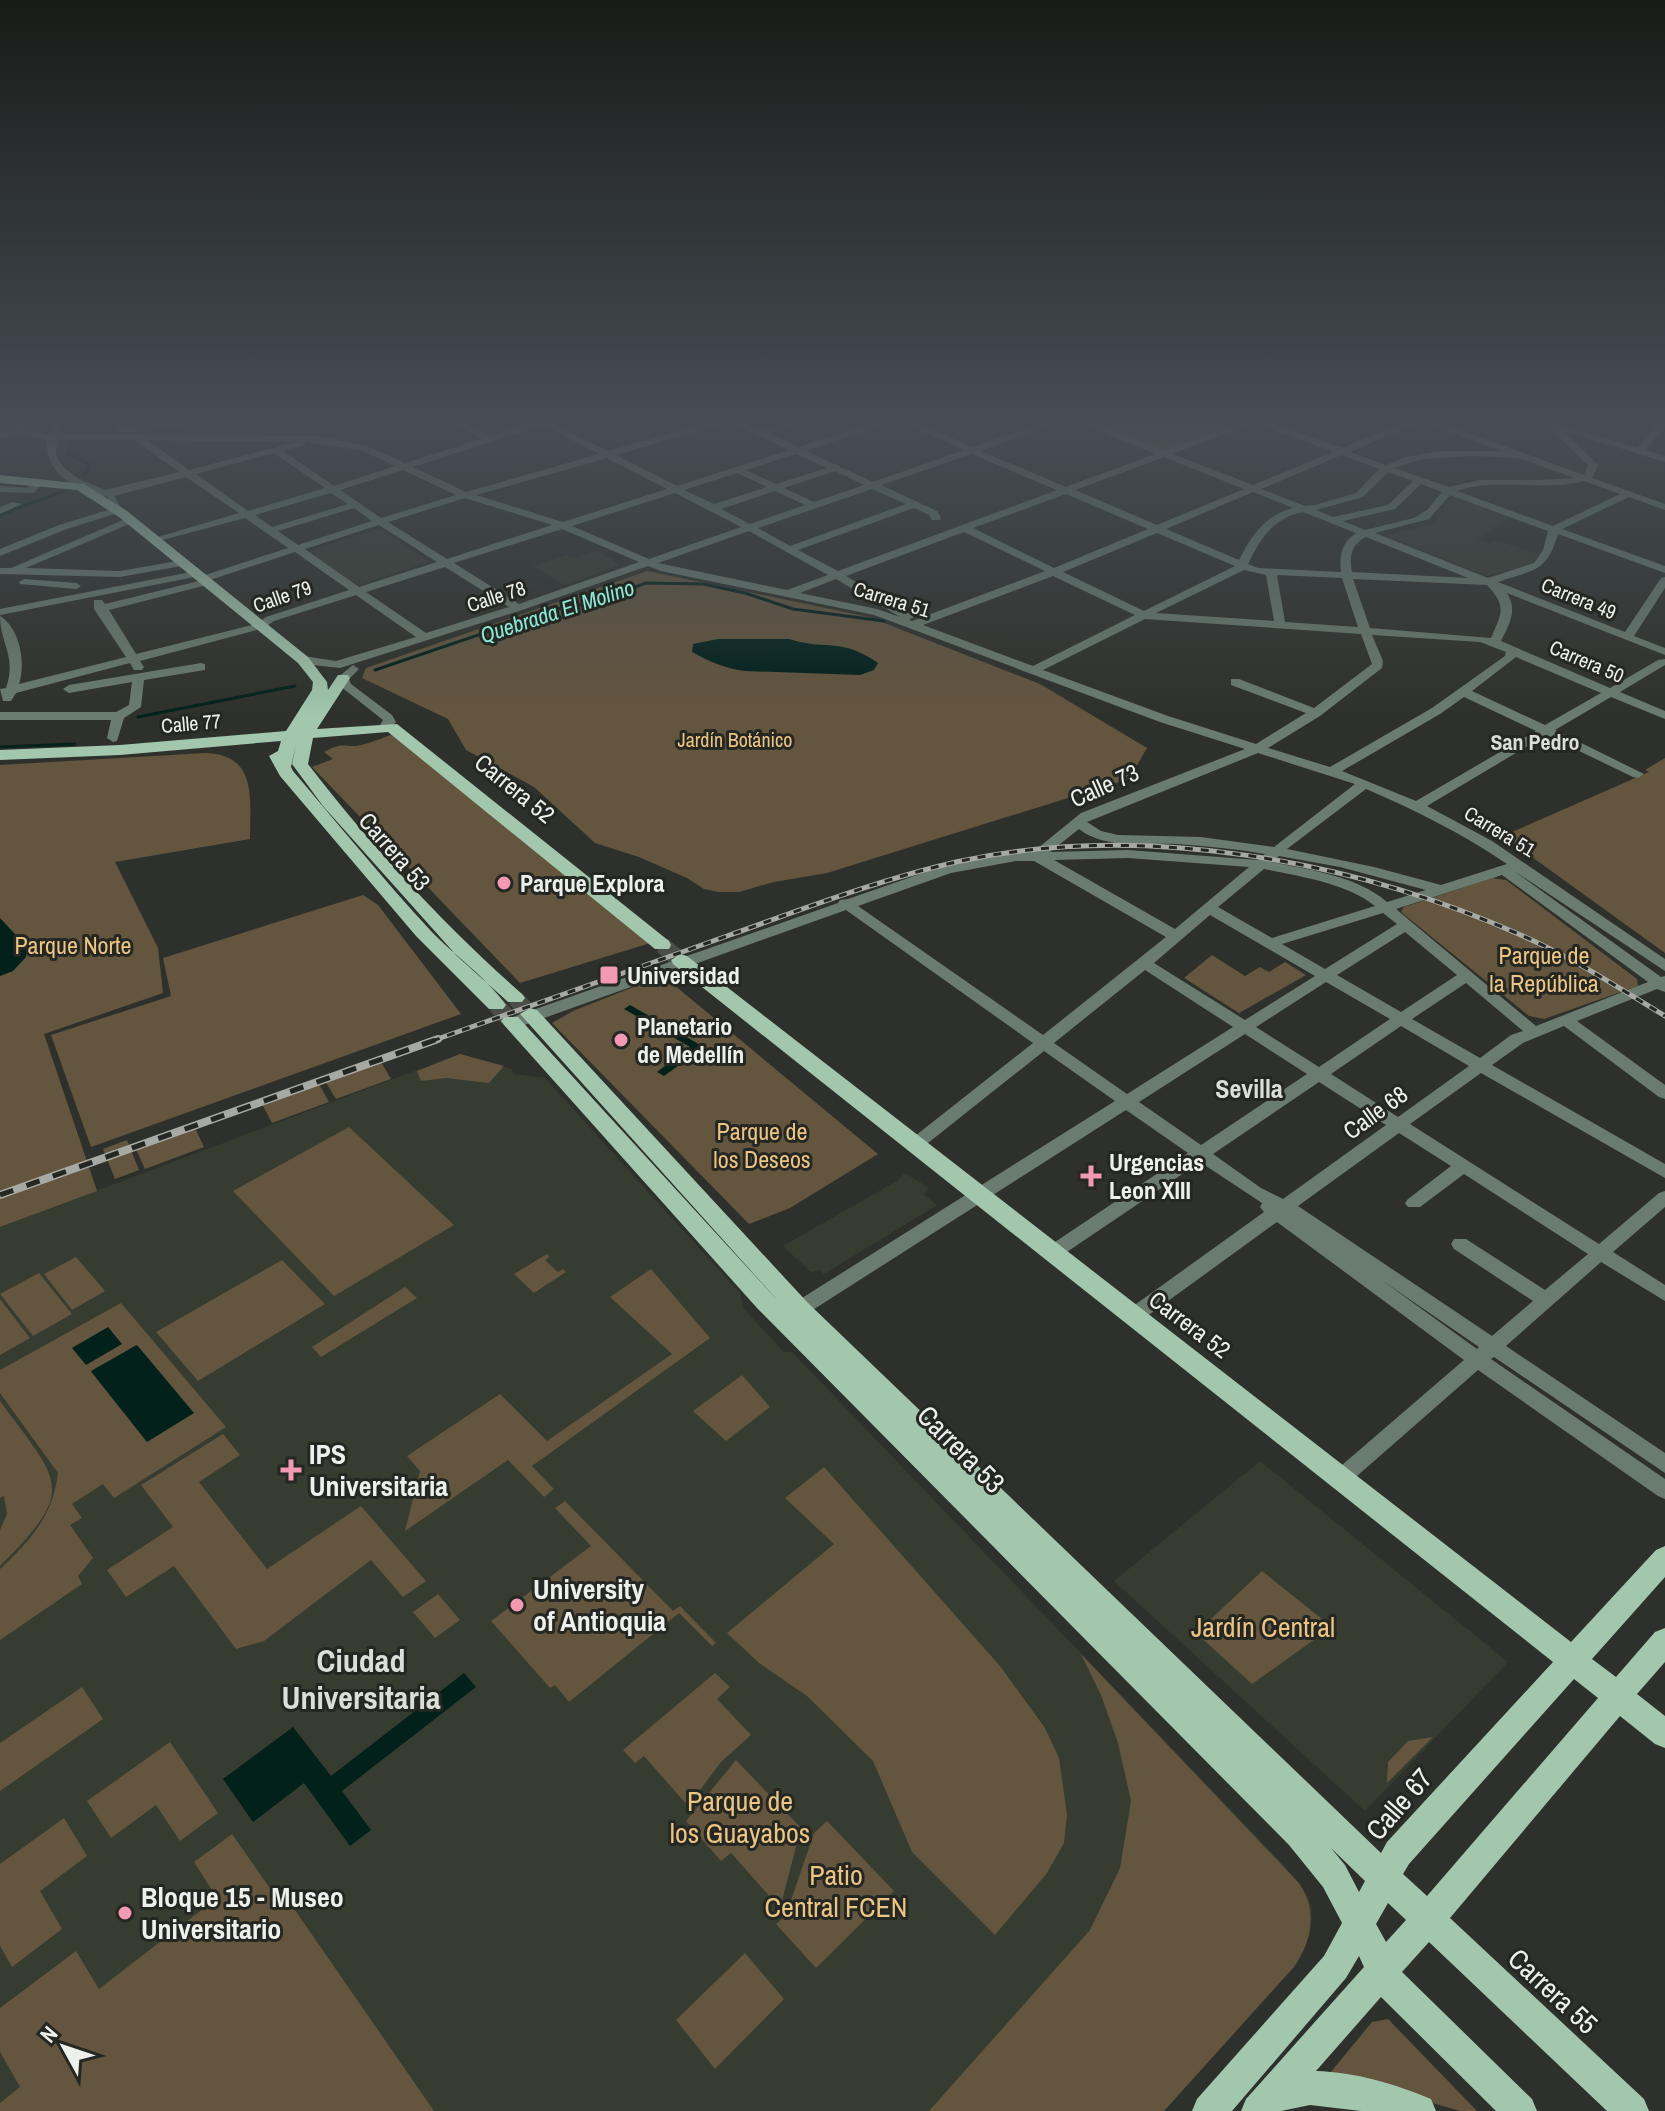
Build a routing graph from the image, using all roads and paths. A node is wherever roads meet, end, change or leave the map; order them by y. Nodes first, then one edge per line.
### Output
1 (90, 519) edge
2 (232, 519) edge
3 (254, 519) edge
4 (310, 519) edge
5 (375, 519) edge
6 (387, 519) edge
7 (541, 519) edge
8 (583, 519) edge
9 (732, 519) edge
10 (773, 519) edge
11 (876, 519) edge
12 (990, 519) edge
13 (1133, 519) edge
14 (1178, 519) edge
15 (1276, 519) edge
16 (1328, 519) edge
17 (1339, 519) edge
18 (1420, 519) edge
19 (1524, 519) edge
20 (1576, 519) edge
21 (130, 520) joint
22 (1332, 520) junction
23 (379, 521) junction
24 (562, 525) junction
25 (748, 527) junction
26 (964, 528) junction
27 (1155, 528) junction
28 (1554, 529) junction
29 (271, 530) junction
30 (1366, 533) junction
31 (155, 541) junction
32 (295, 546) junction
33 (790, 549) junction
34 (0, 553) edge
35 (649, 562) junction
36 (183, 563) junction
37 (449, 563) junction
38 (1241, 567) junction
39 (1665, 570) edge
40 (5, 571) edge
41 (1053, 572) junction
42 (1271, 572) junction
43 (84, 574) junction
44 (837, 575) junction
45 (1345, 577) junction
46 (202, 578) junction
47 (1665, 580) edge
48 (24, 582) dead end
49 (1487, 582) junction
50 (359, 591) junction
51 (74, 592) junction
52 (93, 594) junction
53 (788, 594) junction
54 (1524, 596) junction
55 (518, 608) junction
56 (100, 609) junction
57 (0, 612) edge
58 (1145, 616) junction
59 (0, 619) edge
60 (913, 625) junction
61 (1280, 625) junction
62 (260, 626) junction
63 (1367, 630) junction
64 (424, 637) junction
65 (1627, 637) junction
66 (6, 642) edge
67 (1505, 647) junction
68 (383, 651) junction
69 (1663, 657) edge
70 (135, 659) junction
71 (303, 660) junction
72 (19, 663) junction
73 (0, 666) edge
74 (201, 667) dead end
75 (1032, 671) junction
76 (343, 678) junction
77 (141, 679) junction
78 (1235, 682) dead end
79 (69, 689) dead end
80 (1462, 691) junction
81 (6, 692) edge
82 (1609, 692) junction
83 (1316, 713) junction
84 (0, 714) edge
85 (1665, 715) edge
86 (118, 716) junction
87 (385, 727) junction
88 (302, 728) junction
89 (1544, 731) junction
90 (113, 738) junction
91 (217, 740) junction
92 (0, 742) edge
93 (73, 745) junction
94 (1258, 748) junction
95 (0, 755) edge
96 (283, 767) junction
97 (1332, 771) junction
98 (1638, 774) dead end
99 (1364, 784) junction
100 (1417, 806) junction
101 (1078, 821) junction
102 (1279, 849) junction
103 (1037, 856) junction
104 (1260, 864) junction
105 (1519, 865) junction
106 (1504, 870) junction
107 (1443, 890) junction
108 (845, 903) junction
109 (1384, 905) junction
110 (1209, 908) junction
111 (1407, 924) junction
112 (1176, 936) junction
113 (1271, 943) junction
114 (662, 945) tunnel mouth
115 (682, 961) junction
116 (1144, 963) junction
117 (1665, 966) edge
118 (1467, 975) junction
119 (1325, 976) junction
120 (1663, 984) edge
121 (515, 998) tunnel mouth
122 (517, 1016) junction
123 (1564, 1019) junction
124 (1401, 1020) junction
125 (1244, 1027) junction
126 (1533, 1031) junction
127 (1043, 1043) junction
128 (1479, 1065) junction
129 (1319, 1075) junction
130 (1665, 1093) edge
131 (1126, 1103) junction
132 (1398, 1125) junction
133 (918, 1148) junction
134 (1200, 1154) junction
135 (1463, 1166) junction
136 (1665, 1172) edge
137 (979, 1194) junction
138 (1665, 1197) edge
139 (1414, 1203) dead end
140 (1281, 1210) junction
141 (1460, 1244) dead end
142 (1052, 1253) junction
143 (1601, 1253) junction
144 (1665, 1294) edge
145 (1546, 1300) junction
146 (791, 1314) junction
147 (1132, 1317) junction
148 (1485, 1353) junction
149 (1665, 1464) edge
150 (1342, 1477) junction
151 (1665, 1490) edge
152 (1665, 1558) edge
153 (1665, 1641) edge
154 (1572, 1660) junction
155 (1618, 1697) junction
156 (1665, 1734) edge
157 (1383, 1877) junction
158 (1427, 1920) junction
159 (1359, 1925) junction
160 (1382, 1970) junction
161 (1266, 2102) edge
162 (1414, 2110) edge
163 (1209, 2111) edge
164 (1520, 2111) edge
165 (1632, 2111) edge

1 - 34 street
2 - 31 street
3 - 29 street
4 - 29 street
5 - 23 street
6 - 23 street
7 - 24 street, Carrera 51
8 - 24 street, Calle 79
9 - 25 street
10 - 25 street, Calle 78
11 - 33 street
12 - 26 street
13 - 27 street
14 - 27 street
15 - 38 street
16 - 22 street, Carrera 49
17 - 22 street
18 - 30 street
19 - 28 street
20 - 28 street
21 - 31 main road
21 - 40 street
22 - 30 street, Carrera 49
23 - 32 street
23 - 37 street
24 - 35 street, Carrera 51
24 - 37 street, Calle 79
25 - 33 street
25 - 35 street, Calle 78
26 - 41 street
26 - 44 street
27 - 38 street
27 - 41 street
28 - 39 street
28 - 49 street
29 - 32 street
30 - 45 street
30 - 49 street, Carrera 49
31 - 36 main road
32 - 46 street
32 - 50 street
33 - 44 street
35 - 53 street, Carrera 51
35 - 55 street, Calle 78
36 - 43 street
36 - 46 main road
37 - 50 street, Calle 79
37 - 55 street
38 - 42 street
38 - 58 street
40 - 43 street
41 - 58 street
41 - 60 street
42 - 45 street
42 - 61 street
43 - 51 street
44 - 53 street
44 - 60 street
45 - 49 street
45 - 63 street, Calle 73
46 - 52 street
46 - 56 street
46 - 62 main road
47 - 65 street
48 - 51 street
49 - 54 street, Carrera 49
49 - 67 street
50 - 62 street, Calle 79
50 - 64 street
51 - 52 street
51 - 57 street
52 - 56 street
53 - 60 street, Carrera 51
54 - 65 street, Carrera 49
54 - 67 street
55 - 64 street, Calle 78
56 - 70 street
58 - 61 street, Carrera 50
58 - 75 street
59 - 66 street
60 - 75 street, Carrera 51
61 - 63 street, Carrera 50
62 - 70 street, Calle 79
62 - 71 main road
63 - 67 street, Carrera 50
63 - 83 street, Calle 73
64 - 68 street, Calle 78
65 - 69 street, Carrera 49
66 - 72 street
67 - 80 street
67 - 82 street, Carrera 50
68 - 71 street, Calle 78
68 - 76 street
69 - 82 street
70 - 77 street
70 - 81 street, Calle 79
71 - 88 main road
72 - 73 street
72 - 81 street
74 - 77 street
75 - 94 street, Carrera 51
76 - 87 street, Carrera 52
76 - 88 main road
77 - 79 street
77 - 86 street
78 - 83 street
80 - 89 street
80 - 97 street
81 - 84 street
82 - 85 street, Carrera 50
82 - 89 street
83 - 94 street, Calle 73
84 - 86 street
86 - 90 street
87 - 88 main road, Calle 77
87 - 114 main road, Carrera 52
88 - 90 main road, Calle 77
88 - 91 main road, Calle 77
88 - 96 main road
88 - 121 main road, Carrera 53
89 - 98 street
89 - 100 street
90 - 93 main road, Calle 77
91 - 93 main road, Calle 77
91 - 96 main road, Carrera 53
92 - 93 main road, Calle 77
93 - 95 main road, Calle 77
94 - 97 street, Carrera 51
94 - 101 street, Calle 73
96 - 122 main road, Carrera 53
97 - 99 street, Carrera 51
99 - 100 street, Carrera 51
99 - 102 street
100 - 105 street, Carrera 51
101 - 102 street
101 - 103 street, Calle 73
102 - 104 street
102 - 107 street
103 - 104 street
103 - 108 street
103 - 112 street
104 - 109 street
104 - 110 street
105 - 106 street
105 - 117 street, Carrera 51
106 - 107 street
106 - 120 street, Carrera 51
107 - 109 street
108 - 115 street
108 - 127 street
109 - 111 street
109 - 113 street
110 - 112 street
110 - 113 street
111 - 118 street
111 - 119 street
112 - 116 street
113 - 119 street
115 - 122 street
115 - 133 main road, Carrera 52
116 - 125 street
116 - 127 street
118 - 124 street
118 - 126 street
119 - 124 street
119 - 125 street
120 - 123 street, Calle 68
122 - 146 main road, Carrera 53
123 - 126 street, Calle 68
123 - 130 street
124 - 128 street
124 - 129 street
125 - 129 street
125 - 131 street
126 - 128 street, Calle 68
127 - 131 street
127 - 133 street
128 - 132 street, Calle 68
128 - 136 street
129 - 132 street
129 - 134 street
131 - 134 street
131 - 137 street
132 - 135 street
132 - 140 street, Calle 68
133 - 137 main road, Carrera 52
134 - 140 street
134 - 142 street
135 - 139 street
135 - 143 street
137 - 142 main road, Carrera 52
137 - 146 street
138 - 143 street
140 - 147 street, Calle 68
140 - 148 street
141 - 145 street
142 - 147 main road, Carrera 52
143 - 144 street
143 - 145 street
145 - 148 street
146 - 157 main road, Carrera 53
146 - 159 main road, Carrera 53
147 - 150 main road, Carrera 52
148 - 149 street
148 - 150 street
148 - 151 street
150 - 154 main road, Carrera 52
152 - 154 main road, Calle 67
153 - 155 main road
154 - 155 main road, Carrera 52
154 - 157 main road, Calle 67
155 - 156 main road, Carrera 52
155 - 158 main road
157 - 158 main road, Carrera 53
157 - 159 main road, Calle 67
158 - 160 main road
158 - 165 main road, Carrera 55
159 - 160 main road, Carrera 53
159 - 163 main road, Calle 67
160 - 161 main road
160 - 164 main road
161 - 162 main road

